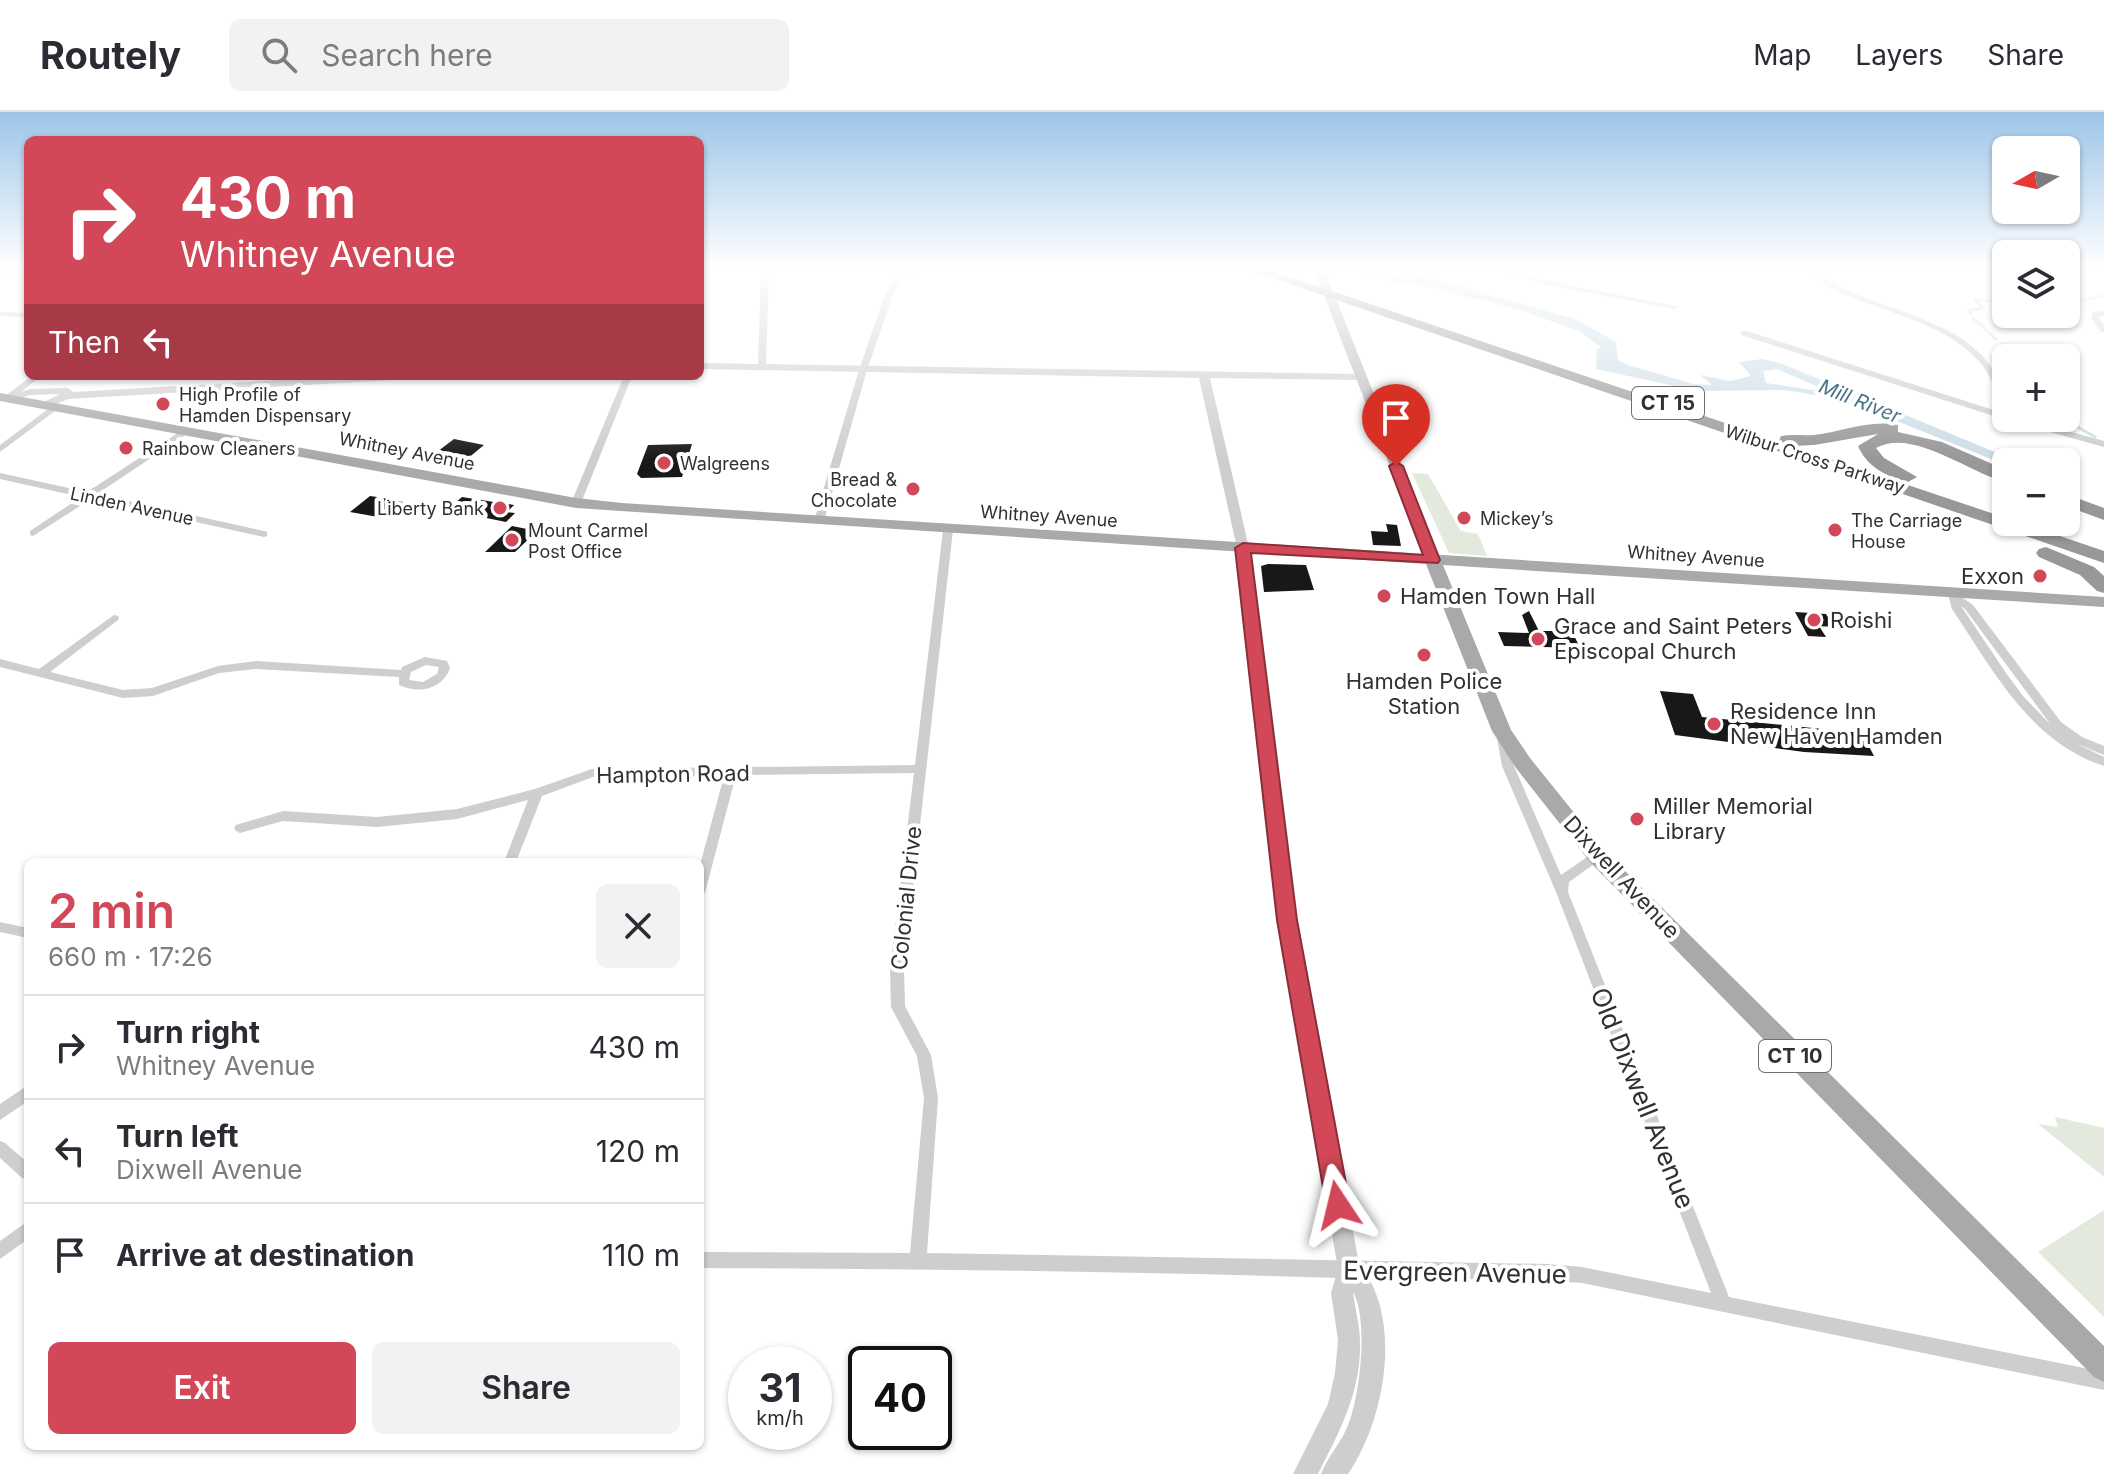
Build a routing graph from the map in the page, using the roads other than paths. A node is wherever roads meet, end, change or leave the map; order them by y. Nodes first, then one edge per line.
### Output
1 (763, 333) edge
2 (876, 333) edge
3 (1341, 333) edge
4 (1447, 333) edge
5 (1453, 333) edge
6 (1744, 333) dead end
7 (1942, 333) edge
8 (704, 366) edge
9 (762, 367) junction
10 (863, 370) junction
11 (1992, 373) edge
12 (1204, 375) junction
13 (1361, 377) junction
14 (31, 380) edge
15 (336, 380) edge
16 (626, 380) edge
17 (113, 392) junction
18 (4, 397) edge
19 (50, 406) junction
20 (1992, 412) edge
21 (1723, 429) junction
22 (187, 430) junction
23 (2061, 432) edge
24 (1758, 433) junction
25 (2104, 444) edge
26 (0, 449) edge
27 (1992, 469) edge
28 (1992, 470) edge
29 (0, 476) edge
30 (88, 497) junction
31 (2080, 502) edge
32 (576, 503) junction
33 (2104, 511) edge
34 (1992, 512) edge
35 (1992, 512) edge
36 (819, 521) junction
37 (948, 530) junction
38 (33, 533) dead end
39 (264, 534) dead end
40 (2062, 536) edge
41 (1243, 548) junction
42 (2104, 550) edge
43 (2104, 557) edge
44 (1433, 560) junction
45 (2104, 587) edge
46 (1953, 594) junction
47 (2104, 602) edge
48 (114, 618) dead end
49 (1976, 635) junction
50 (1990, 635) junction
51 (0, 663) edge
52 (41, 673) junction
53 (403, 674) dead end
54 (2027, 706) junction
55 (2042, 707) junction
56 (1502, 731) junction
57 (2084, 748) junction
58 (2104, 751) edge
59 (2104, 762) edge
60 (921, 769) junction
61 (731, 772) junction
62 (537, 793) junction
63 (240, 828) dead end
64 (1597, 856) junction
65 (512, 858) edge
66 (704, 874) edge
67 (1562, 892) junction
68 (0, 927) edge
69 (24, 932) edge
70 (24, 1095) edge
71 (0, 1113) edge
72 (0, 1148) edge
73 (24, 1169) edge
74 (24, 1232) edge
75 (0, 1251) edge
76 (704, 1260) edge
77 (918, 1261) junction
78 (1349, 1269) junction
79 (1724, 1304) junction
80 (2104, 1367) edge
81 (2104, 1381) edge
82 (1305, 1474) edge
83 (1333, 1474) edge

1 - 9 street
2 - 10 street
3 - 13 main road, Dixwell Avenue
4 - 21 highway, Wilbur Cross Parkway / CT 15
5 - 24 highway, Wilbur Cross Parkway / CT 15
6 - 20 street
7 - 11 street
8 - 9 street
9 - 10 street
10 - 12 street
10 - 36 street
12 - 13 street
12 - 41 street
13 - 44 main road, Dixwell Avenue
14 - 18 street
15 - 17 street
16 - 32 street
17 - 18 street
17 - 19 street
18 - 19 main road, Whitney Avenue
19 - 22 main road, Whitney Avenue
19 - 26 street
21 - 43 highway, Wilbur Cross Parkway / CT 15
21 - 45 highway
22 - 30 street
22 - 32 main road, Whitney Avenue
23 - 25 street
24 - 27 highway
24 - 34 highway, Wilbur Cross Parkway / CT 15
28 - 35 highway
29 - 30 street, Linden Avenue
30 - 38 street
30 - 39 street, Linden Avenue
31 - 33 highway
32 - 36 main road, Whitney Avenue
36 - 37 main road, Whitney Avenue
37 - 41 main road, Whitney Avenue
37 - 60 street, Colonial Drive
40 - 42 highway
41 - 44 main road, Whitney Avenue
41 - 78 street
44 - 46 main road, Whitney Avenue
44 - 56 main road, Dixwell Avenue / CT 10
46 - 47 main road, Whitney Avenue
46 - 49 street
46 - 50 street
48 - 52 street
49 - 50 street
49 - 54 street
50 - 55 street
51 - 52 street
52 - 53 street
54 - 55 street
54 - 57 street
55 - 57 street
56 - 64 main road, Dixwell Avenue / CT 10
56 - 67 street, Old Dixwell Avenue
57 - 58 street
57 - 59 street
60 - 61 street, Hampton Road
60 - 77 street, Colonial Drive
61 - 62 street, Hampton Road
61 - 66 street
62 - 63 street, Hampton Road
62 - 65 street
64 - 67 street
64 - 80 main road, Dixwell Avenue / CT 10
67 - 79 street, Old Dixwell Avenue
68 - 69 street
70 - 71 street
72 - 73 street
74 - 75 street
76 - 77 street, Evergreen Avenue
77 - 78 street, Evergreen Avenue
78 - 79 street, Evergreen Avenue
78 - 82 street
78 - 83 street
79 - 81 street, Evergreen Avenue

